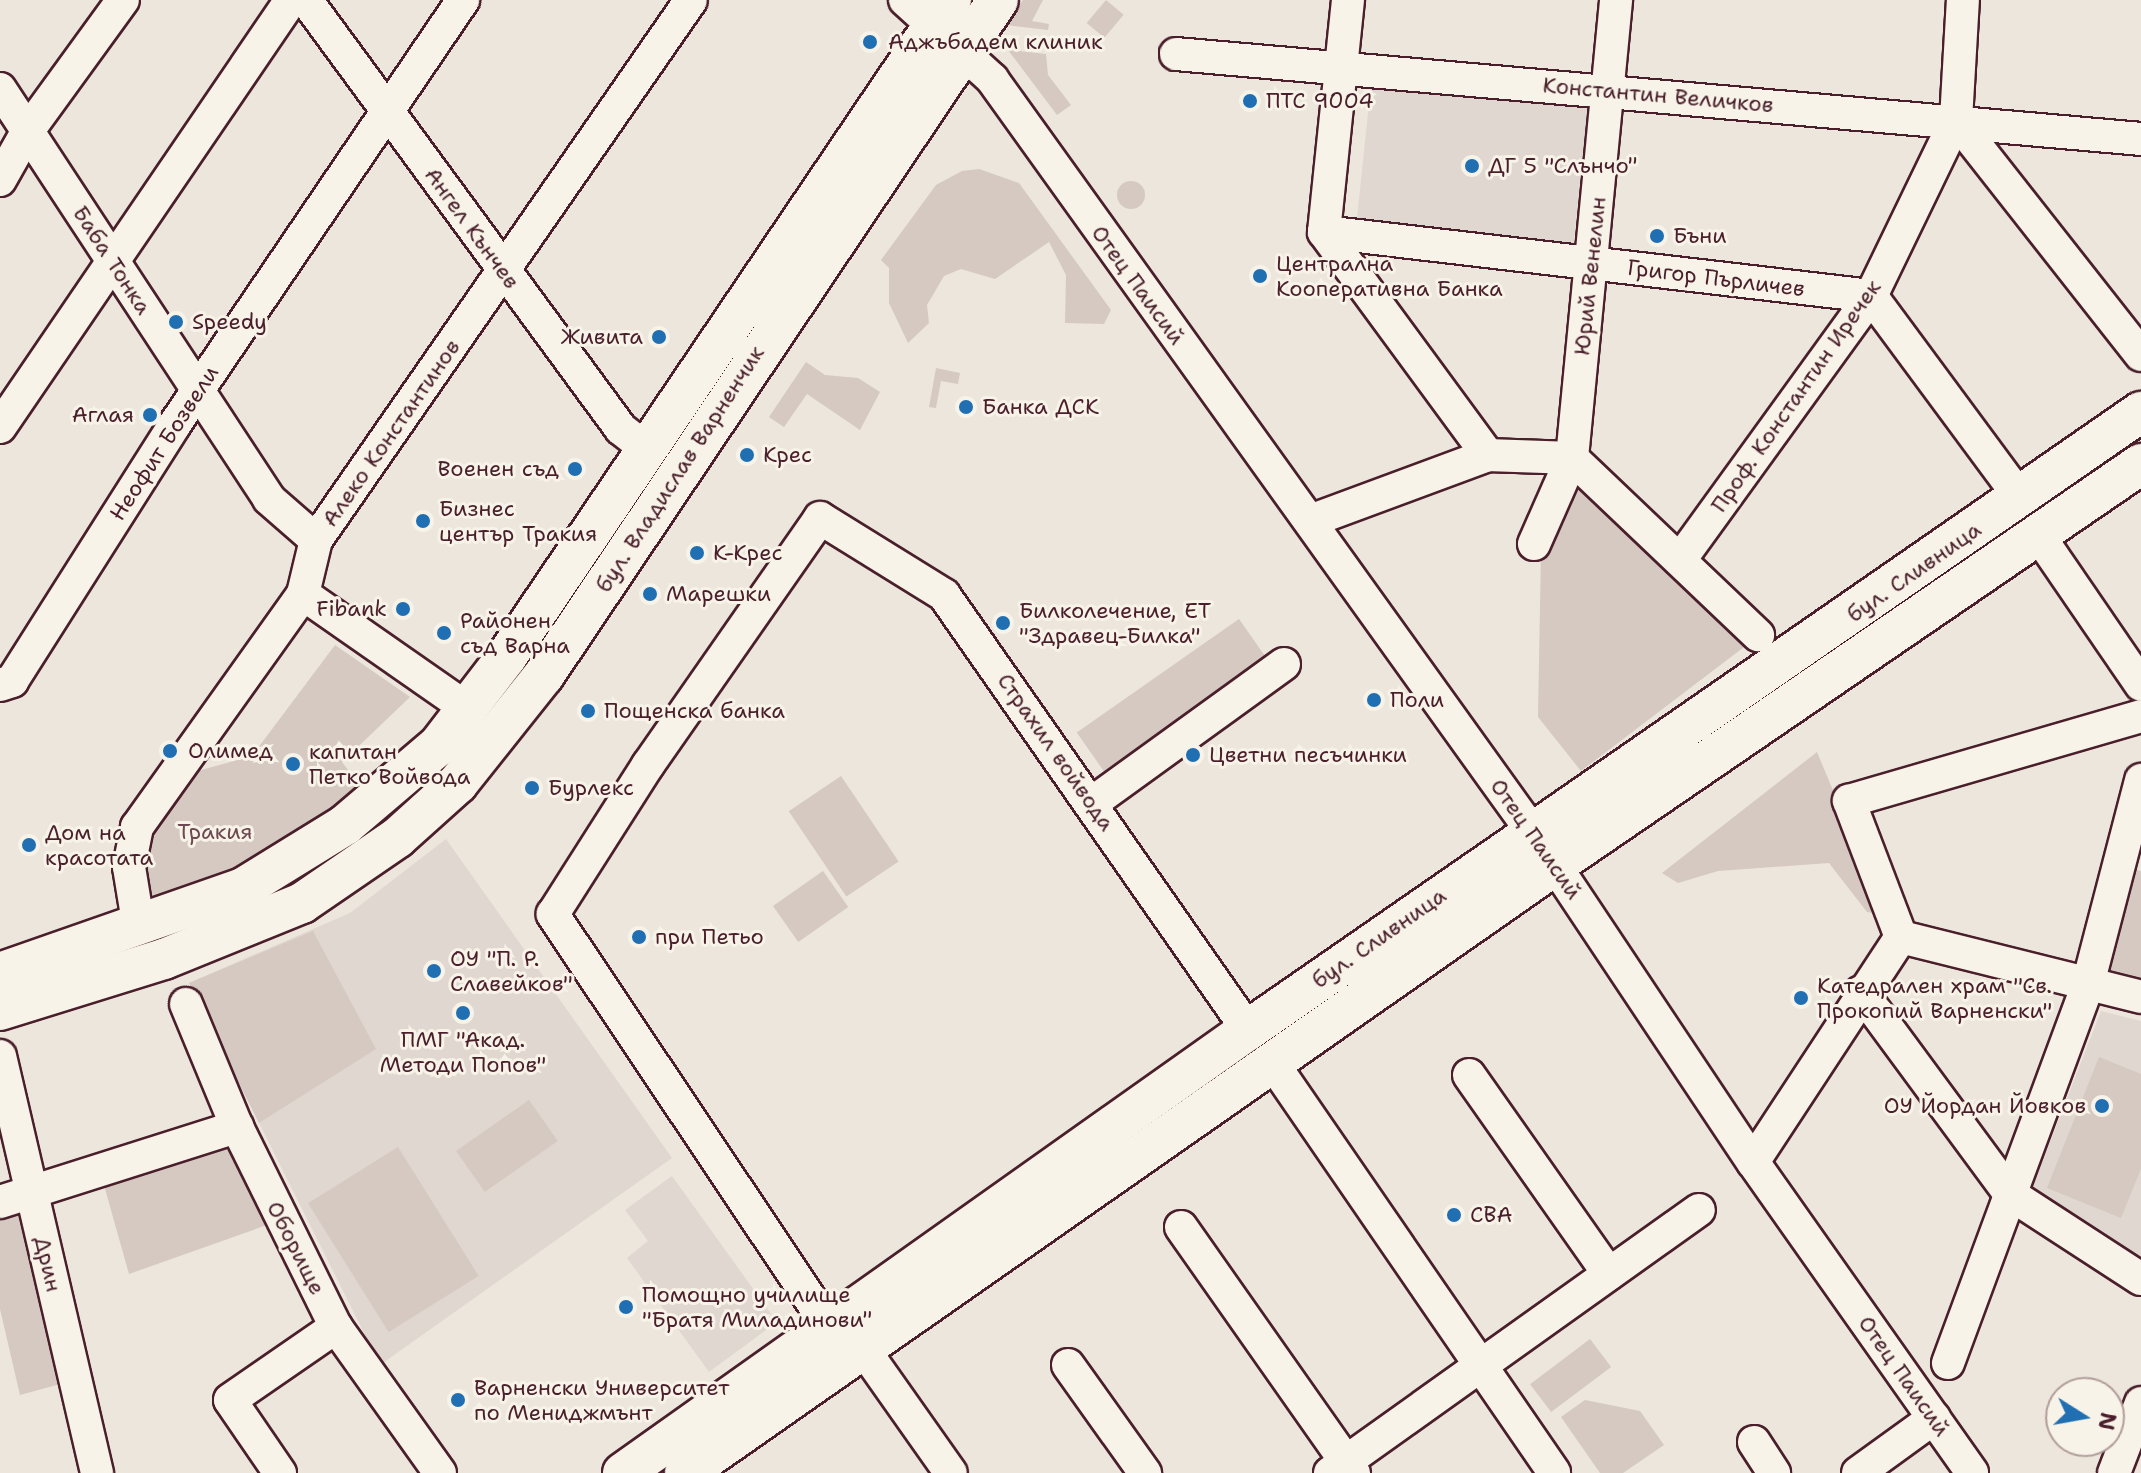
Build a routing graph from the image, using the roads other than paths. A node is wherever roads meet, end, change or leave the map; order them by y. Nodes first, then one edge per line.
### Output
1 (123, 0) edge
2 (291, 0) edge
3 (306, 0) edge
4 (463, 0) edge
5 (691, 0) edge
6 (998, 0) edge
7 (1348, 0) edge
8 (1616, 0) edge
9 (1963, 0) edge
10 (938, 19) edge
11 (1176, 54) dead end
12 (1342, 66) junction
13 (0, 89) edge
14 (1607, 92) junction
15 (388, 110) junction
16 (1956, 120) junction
17 (27, 132) junction
18 (2141, 139) edge
19 (0, 180) edge
20 (1324, 232) junction
21 (114, 263) junction
22 (1591, 263) junction
23 (504, 273) junction
24 (1871, 296) junction
25 (2141, 355) edge
26 (196, 392) junction
27 (2141, 412) edge
28 (0, 427) edge
29 (647, 449) junction
30 (1488, 455) junction
31 (1572, 458) junction
32 (2141, 464) edge
33 (2029, 516) junction
34 (1310, 521) junction
35 (316, 540) junction
36 (1534, 544) dead end
37 (1680, 560) junction
38 (303, 594) junction
39 (1758, 635) dead end
40 (1284, 664) dead end
41 (0, 685) edge
42 (2141, 685) edge
43 (468, 709) junction
44 (2141, 716) edge
45 (2141, 780) edge
46 (1092, 803) junction
47 (1544, 849) junction
48 (139, 928) junction
49 (1901, 937) junction
50 (0, 973) edge
51 (2088, 984) junction
52 (1861, 992) junction
53 (2141, 997) edge
54 (186, 1004) dead end
55 (0, 1010) edge
56 (1248, 1030) junction
57 (0, 1056) edge
58 (1272, 1062) junction
59 (1469, 1075) dead end
60 (237, 1127) junction
61 (1753, 1162) junction
62 (32, 1193) junction
63 (2010, 1194) junction
64 (0, 1202) edge
65 (1699, 1210) dead end
66 (1181, 1227) dead end
67 (1609, 1274) junction
68 (2141, 1279) edge
69 (336, 1327) junction
70 (846, 1337) junction
71 (1948, 1363) dead end
72 (1068, 1365) dead end
73 (1481, 1366) junction
74 (2141, 1403) edge
75 (1934, 1418) junction
76 (1754, 1442) dead end
77 (1343, 1469) edge
78 (97, 1473) edge
79 (280, 1473) edge
80 (440, 1473) edge
81 (623, 1473) edge
82 (685, 1473) edge
83 (951, 1473) edge
84 (1145, 1473) edge
85 (1554, 1473) edge
86 (1774, 1473) edge
87 (1858, 1473) edge
88 (1972, 1473) edge
89 (2114, 1473) edge

1 - 17 street
2 - 21 street
3 - 15 street, Ангел Кънчев
4 - 15 street, Неофит Бозвели
5 - 23 street, Алеко Константинов
6 - 10 main road, бул. Владислав Варненчик
7 - 12 street
8 - 14 street, Юрий Венелин
9 - 16 street, Проф. Константин Иречек
10 - 29 main road, бул. Владислав Варненчик
10 - 34 street, Отец Паисий
10 - 55 main road, бул. Владислав Варненчик
11 - 12 street, Константин Величков
12 - 14 street, Константин Величков
12 - 20 street
13 - 17 street, Баба Тонка
14 - 16 street, Константин Величков
14 - 22 street, Юрий Венелин
15 - 23 street, Ангел Кънчев
15 - 26 street, Неофит Бозвели
16 - 18 street, Константин Величков
16 - 24 street, Проф. Константин Иречек
16 - 25 street
17 - 19 street
17 - 21 street, Баба Тонка
20 - 22 street, Григор Пърличев
20 - 30 street
21 - 26 street, Баба Тонка
21 - 28 street
22 - 24 street, Григор Пърличев
22 - 31 street, Юрий Венелин
23 - 29 street, Ангел Кънчев
23 - 35 street, Алеко Константинов
24 - 33 street
24 - 37 street, Проф. Константин Иречек
26 - 35 street, Баба Тонка
26 - 41 street, Неофит Бозвели
27 - 33 main road, бул. Сливница
29 - 43 main road, бул. Владислав Варненчик
30 - 31 street
30 - 34 street
31 - 36 street, Юрий Венелин
31 - 37 street
32 - 33 main road, бул. Сливница
33 - 42 street
33 - 47 main road, бул. Сливница
34 - 47 street, Отец Паисий
35 - 38 street, Алеко Константинов
37 - 39 street
38 - 43 street
38 - 48 street, Алеко Константинов
40 - 46 street
43 - 48 main road, бул. Владислав Варненчик
44 - 49 street
45 - 51 street
46 - 56 street, Страхил войвода
46 - 70 street, Страхил войвода
47 - 56 main road, бул. Сливница
47 - 58 main road, бул. Сливница
47 - 61 street, Отец Паисий
48 - 50 main road, бул. Владислав Варненчик
49 - 51 street
49 - 52 street
51 - 53 street
51 - 63 street
52 - 61 street
52 - 63 street
54 - 60 street, Оборище
56 - 70 main road, бул. Сливница
57 - 62 street, Дрин
58 - 70 main road, бул. Сливница
58 - 73 street
59 - 67 street
60 - 62 street
60 - 69 street, Оборище
61 - 75 street, Отец Паисий
62 - 64 street
62 - 78 street, Дрин
63 - 68 street
63 - 71 street
65 - 67 street
66 - 77 street
67 - 73 street
69 - 79 street
69 - 80 street, Оборище
70 - 81 main road, бул. Сливница
70 - 82 main road, бул. Сливница
70 - 83 street
72 - 84 street
73 - 77 street
73 - 85 street
74 - 89 street
75 - 87 street
75 - 88 street, Отец Паисий
76 - 86 street

